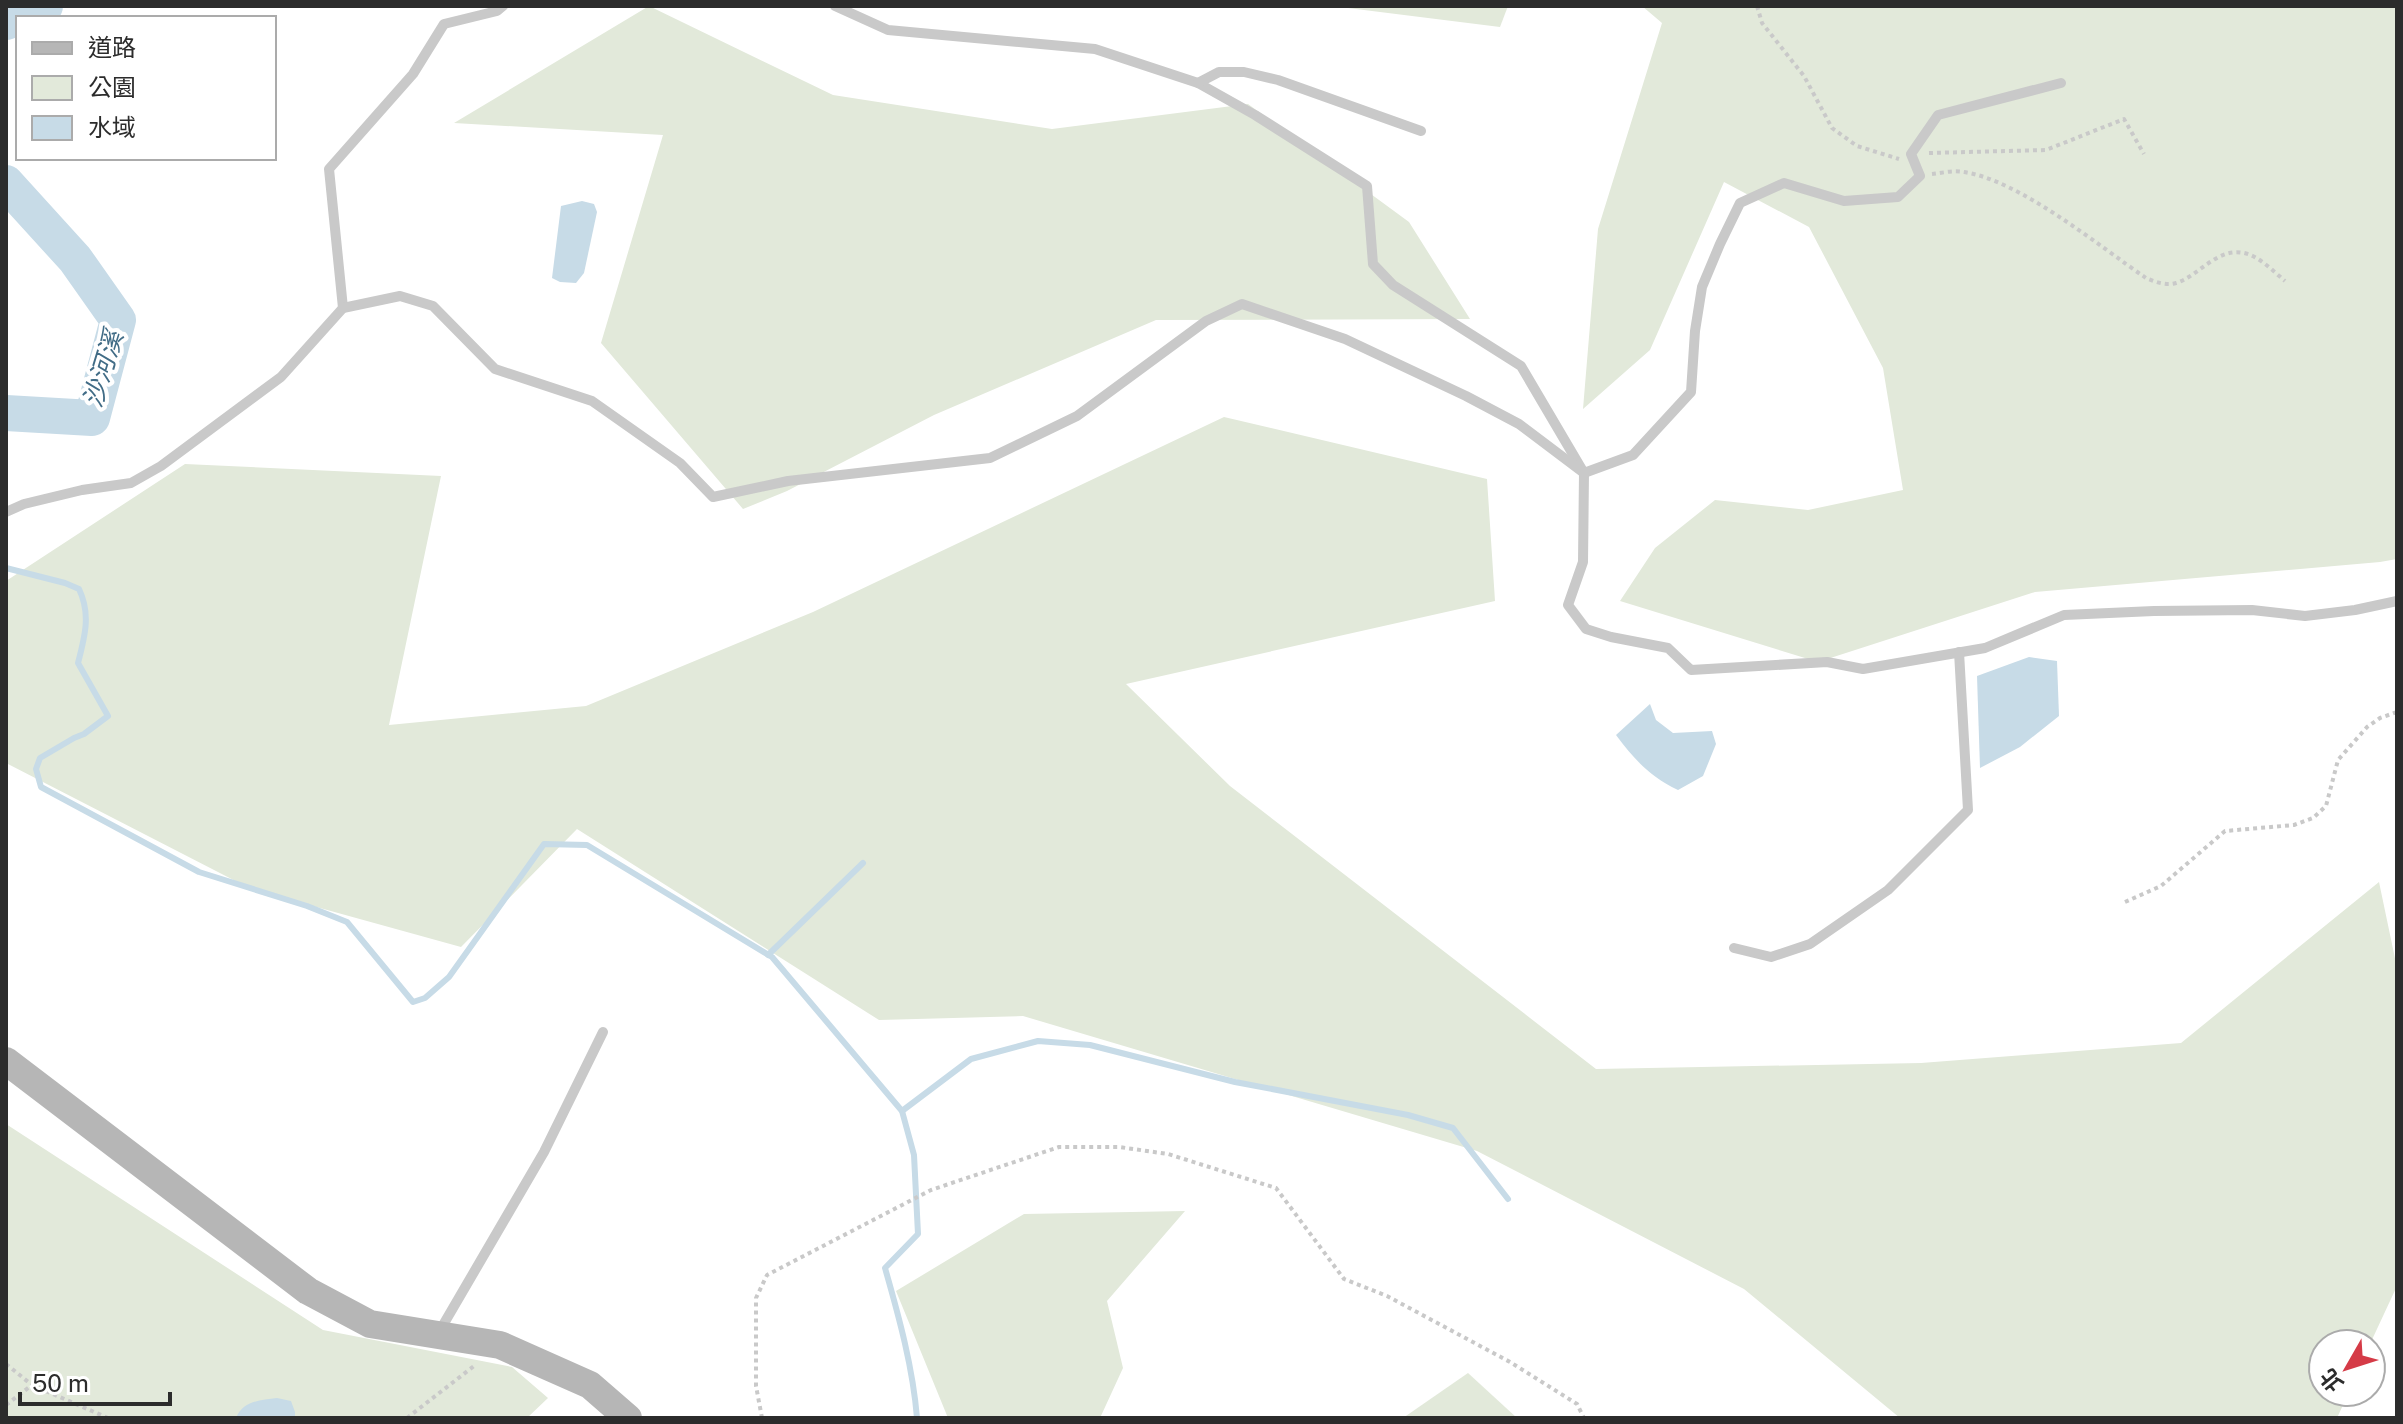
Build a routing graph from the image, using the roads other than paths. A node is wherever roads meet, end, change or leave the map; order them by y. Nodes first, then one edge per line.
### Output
1 (503, 6) edge
2 (835, 6) edge
3 (1198, 83) junction
4 (2061, 83) dead end
5 (1421, 131) dead end
6 (343, 308) junction
7 (1584, 473) junction
8 (6, 512) edge
9 (2397, 601) edge
10 (1959, 652) junction
11 (1734, 948) dead end
12 (603, 1032) dead end
13 (6, 1061) edge
14 (438, 1334) junction
15 (628, 1418) edge

1 - 6 lane
2 - 3 lane
3 - 5 lane
3 - 7 lane
4 - 7 lane
6 - 7 lane
6 - 8 lane
7 - 10 lane
9 - 10 lane
10 - 11 lane
12 - 14 lane
13 - 14 street
14 - 15 street

